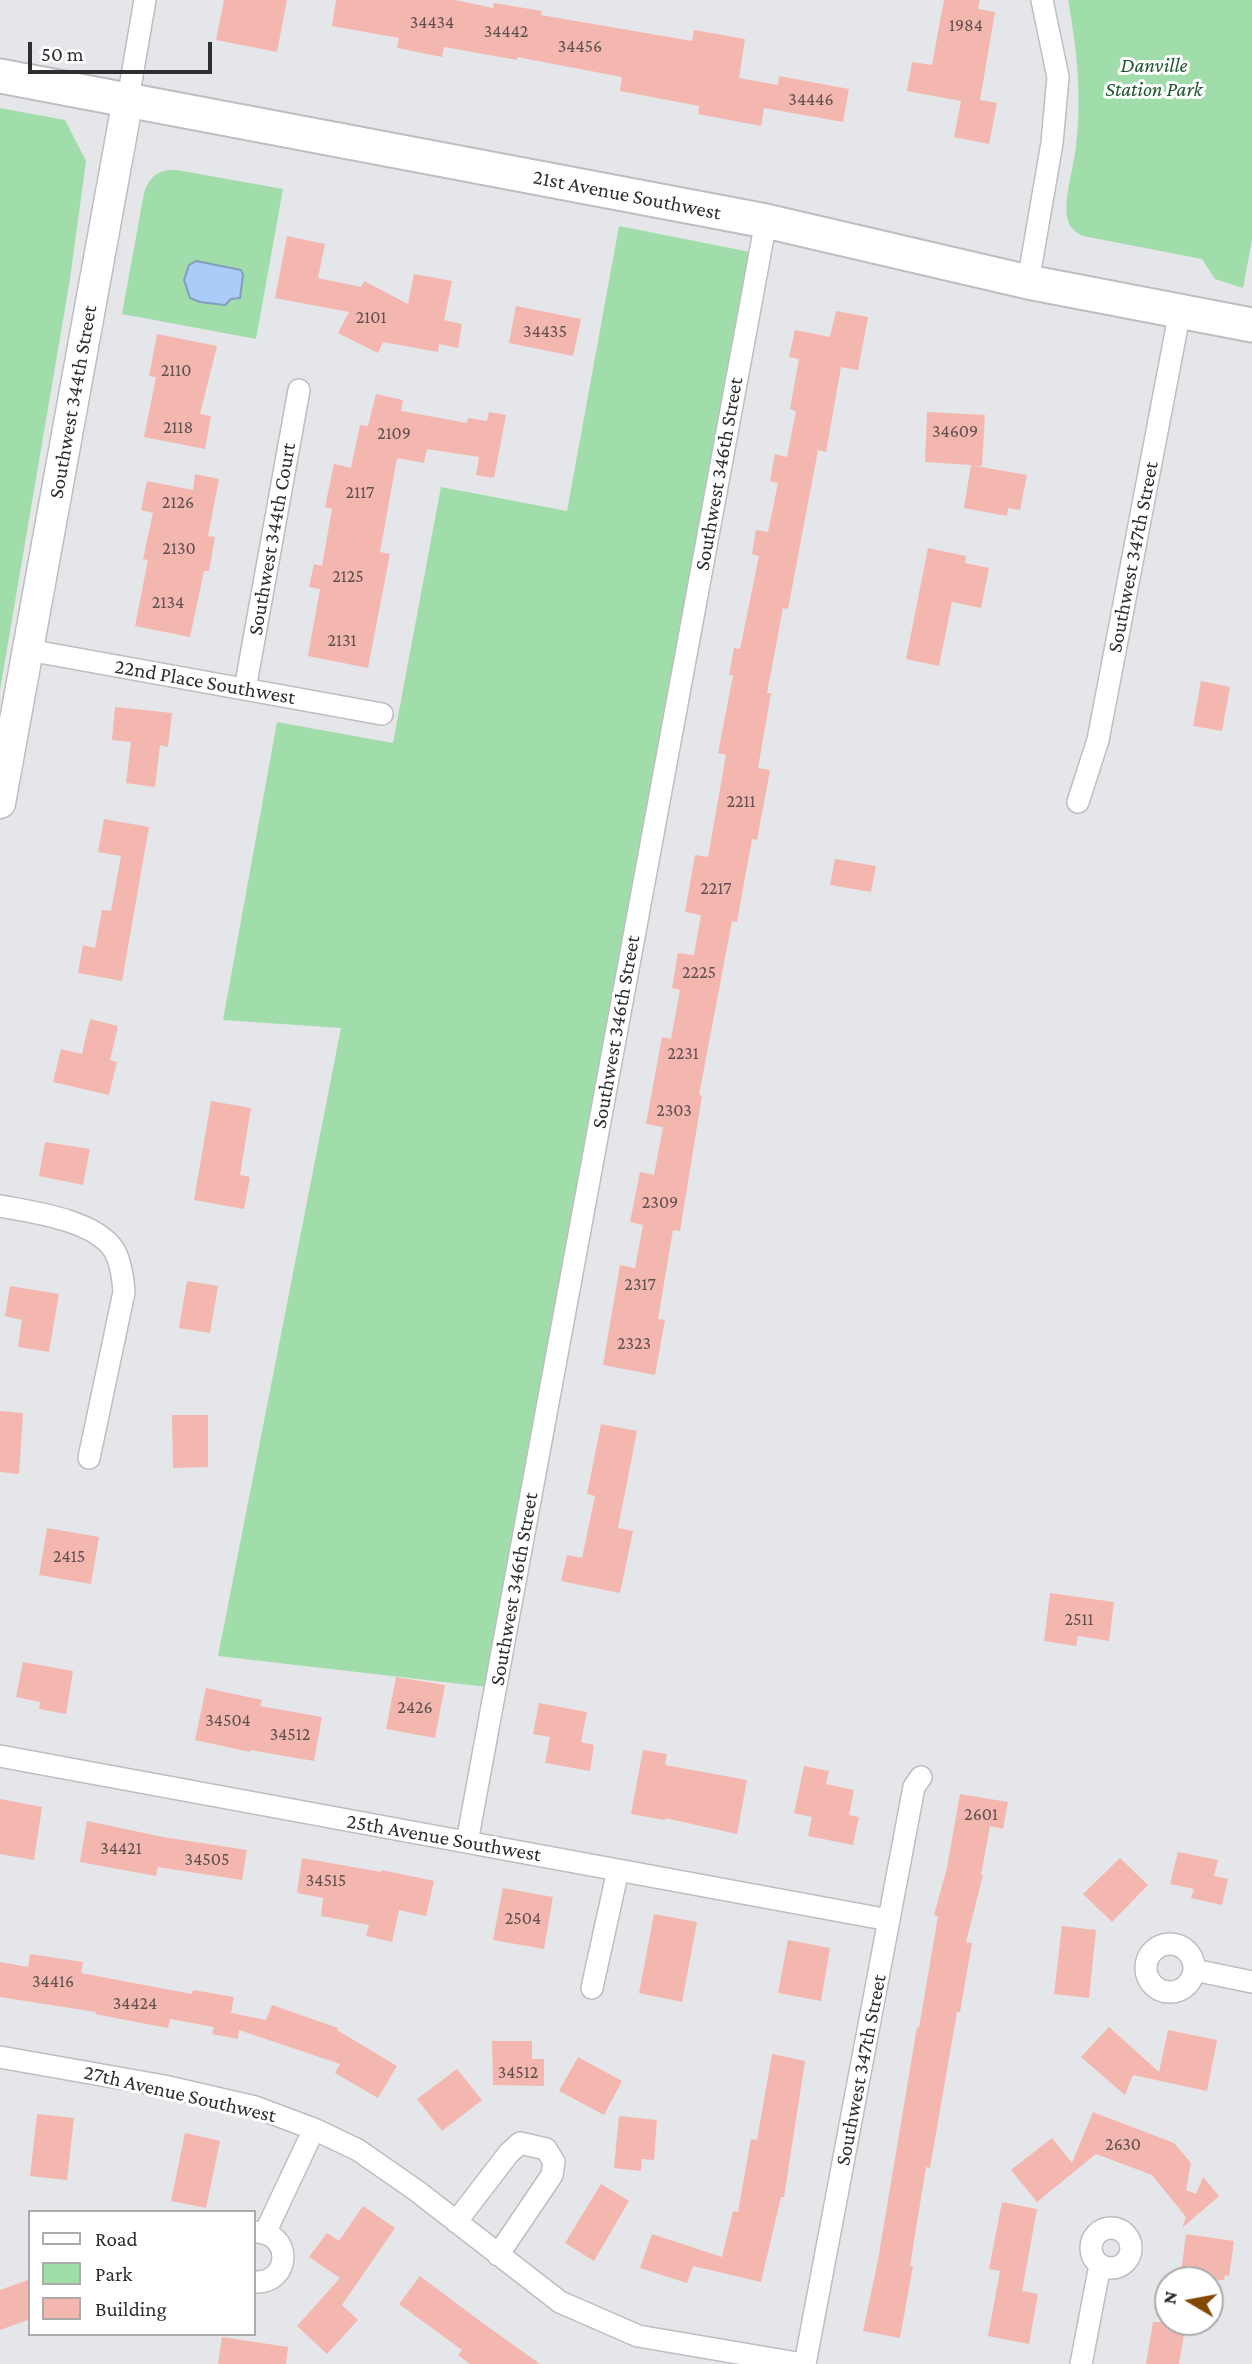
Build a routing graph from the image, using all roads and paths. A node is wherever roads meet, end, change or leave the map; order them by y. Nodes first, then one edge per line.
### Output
1 (145, 0) edge
2 (1042, 0) edge
3 (0, 76) edge
4 (128, 99) junction
5 (766, 221) junction
6 (1028, 282) junction
7 (1180, 311) junction
8 (1252, 325) edge
9 (299, 390) dead end
10 (28, 650) junction
11 (245, 689) junction
12 (382, 714) dead end
13 (1079, 802) dead end
14 (0, 803) edge
15 (0, 1206) edge
16 (89, 1458) dead end
17 (0, 1756) edge
18 (921, 1777) dead end
19 (467, 1842) junction
20 (618, 1870) junction
21 (889, 1920) junction
22 (1194, 1970) dead end
23 (1252, 1982) edge
24 (592, 1988) dead end
25 (0, 2057) edge
26 (314, 2129) junction
27 (456, 2222) junction
28 (259, 2232) edge
29 (498, 2255) junction
30 (1100, 2265) dead end
31 (256, 2282) edge
32 (804, 2364) edge
33 (1081, 2364) edge

1 - 4 street, Southwest 344th Street
2 - 6 street
3 - 4 main road, 21st Avenue Southwest
4 - 5 main road, 21st Avenue Southwest
4 - 10 street, Southwest 344th Street
5 - 6 main road, 21st Avenue Southwest
5 - 19 street, Southwest 346th Street
6 - 7 main road, 21st Avenue Southwest
7 - 8 main road, 21st Avenue Southwest
7 - 13 street, Southwest 347th Street
9 - 11 street, Southwest 344th Court
10 - 11 street, 22nd Place Southwest
10 - 14 street, Southwest 344th Street
11 - 12 street, 22nd Place Southwest
15 - 16 street
17 - 19 street, 25th Avenue Southwest
18 - 21 street, Southwest 347th Street
19 - 20 street, 25th Avenue Southwest
20 - 21 street, 25th Avenue Southwest
20 - 24 street
21 - 32 street, Southwest 347th Street
22 - 23 street
25 - 26 street, 27th Avenue Southwest
26 - 27 street, 27th Avenue Southwest
26 - 28 street
27 - 29 street, 27th Avenue Southwest
27 - 29 street
28 - 31 street
29 - 32 street, 27th Avenue Southwest
30 - 33 street

